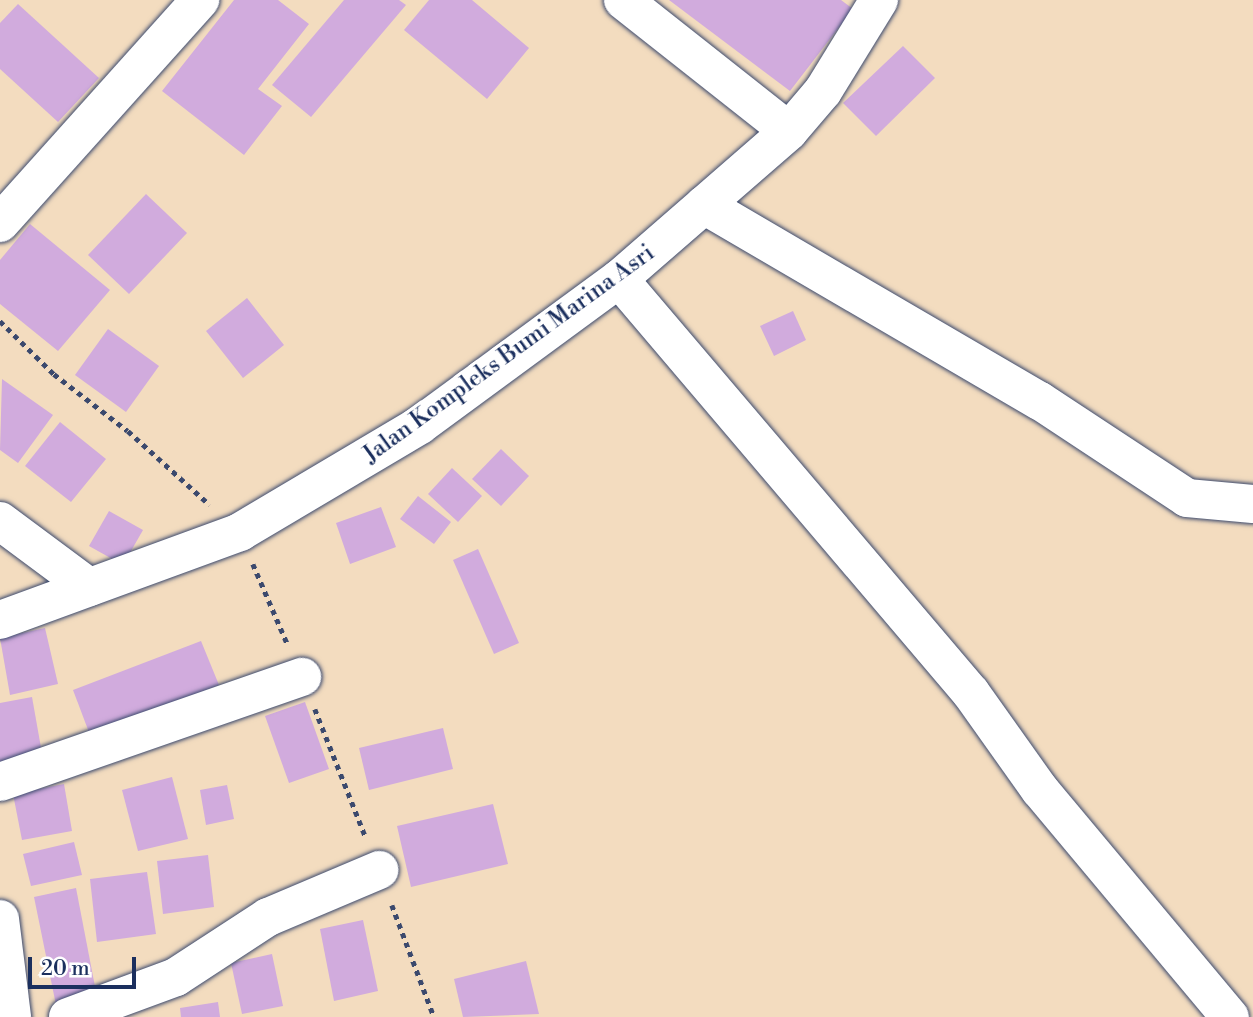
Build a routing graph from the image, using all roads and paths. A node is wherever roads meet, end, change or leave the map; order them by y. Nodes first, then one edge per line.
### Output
1 (201, 0) edge
2 (623, 0) edge
3 (879, 0) edge
4 (789, 131) junction
5 (704, 205) junction
6 (0, 223) edge
7 (619, 279) junction
8 (0, 321) edge
9 (1253, 504) edge
10 (0, 521) edge
11 (240, 533) junction
12 (89, 587) junction
13 (0, 620) edge
14 (302, 677) junction
15 (0, 782) edge
16 (379, 870) junction
17 (0, 919) edge
18 (12, 1017) edge
19 (68, 1017) edge
20 (434, 1017) edge
21 (1230, 1017) edge

1 - 6 street
2 - 4 street
3 - 4 street, Jalan Kompleks Bumi Marina Asri
4 - 5 street, Jalan Kompleks Bumi Marina Asri
5 - 7 street, Jalan Kompleks Bumi Marina Asri
5 - 9 street
7 - 11 street, Jalan Kompleks Bumi Marina Asri
7 - 21 street
8 - 11 path
10 - 12 street
11 - 12 street, Jalan Kompleks Bumi Marina Asri
11 - 14 path
12 - 13 street, Jalan Kompleks Bumi Marina Asri
14 - 15 street
14 - 16 path
16 - 19 street
16 - 20 path
17 - 18 street

